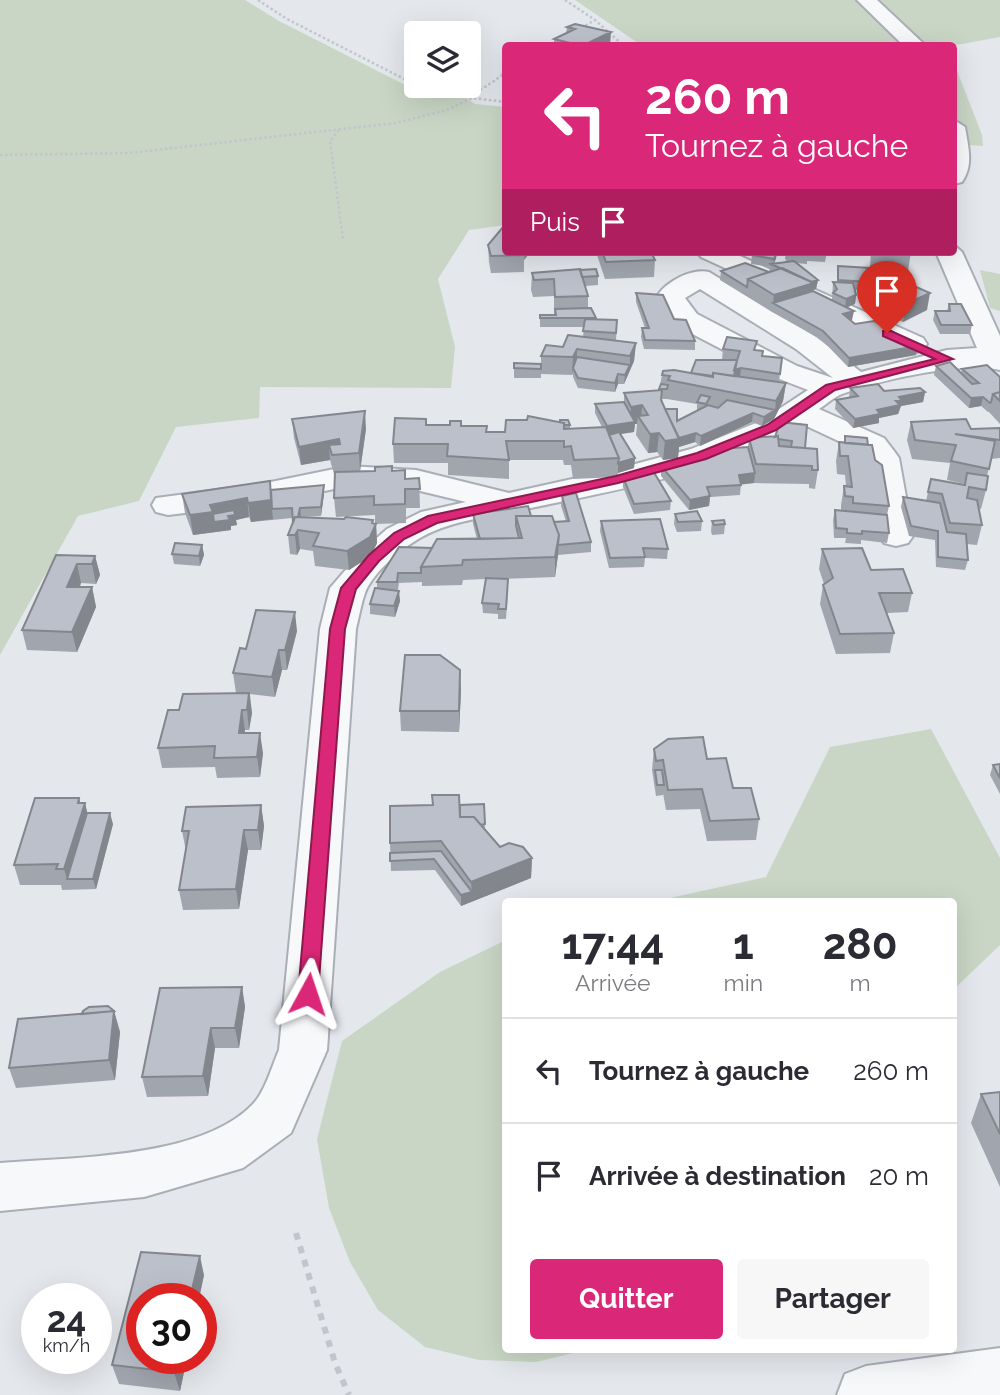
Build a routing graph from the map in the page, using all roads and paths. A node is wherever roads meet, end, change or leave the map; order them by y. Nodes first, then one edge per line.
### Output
1 (258, 0) edge
2 (565, 0) edge
3 (866, 0) edge
4 (595, 20) junction
5 (572, 33) edge
6 (561, 39) edge
7 (556, 42) edge
8 (620, 42) edge
9 (912, 42) edge
10 (502, 75) edge
11 (404, 78) edge
12 (481, 91) edge
13 (449, 98) edge
14 (472, 98) junction
15 (502, 102) edge
16 (340, 129) junction
17 (0, 155) edge
18 (343, 239) dead end
19 (951, 256) edge
20 (714, 264) edge
21 (997, 358) edge
22 (947, 359) junction
23 (843, 385) junction
24 (797, 410) junction
25 (507, 502) junction
26 (169, 505) dead end
27 (896, 536) dead end
28 (0, 1187) edge
29 (296, 1233) dead end
30 (1000, 1377) edge
31 (349, 1395) edge
32 (866, 1395) edge

1 - 11 path
2 - 4 path
3 - 9 street
4 - 5 path
4 - 8 path
6 - 7 path
10 - 12 path
13 - 14 path
14 - 15 path
14 - 16 path
16 - 17 path
16 - 18 path
19 - 21 street
20 - 22 street
20 - 23 street
20 - 23 street
21 - 22 street
22 - 23 street
23 - 24 street
24 - 25 street
24 - 27 street
25 - 26 street
25 - 28 street
29 - 31 path
30 - 32 street

